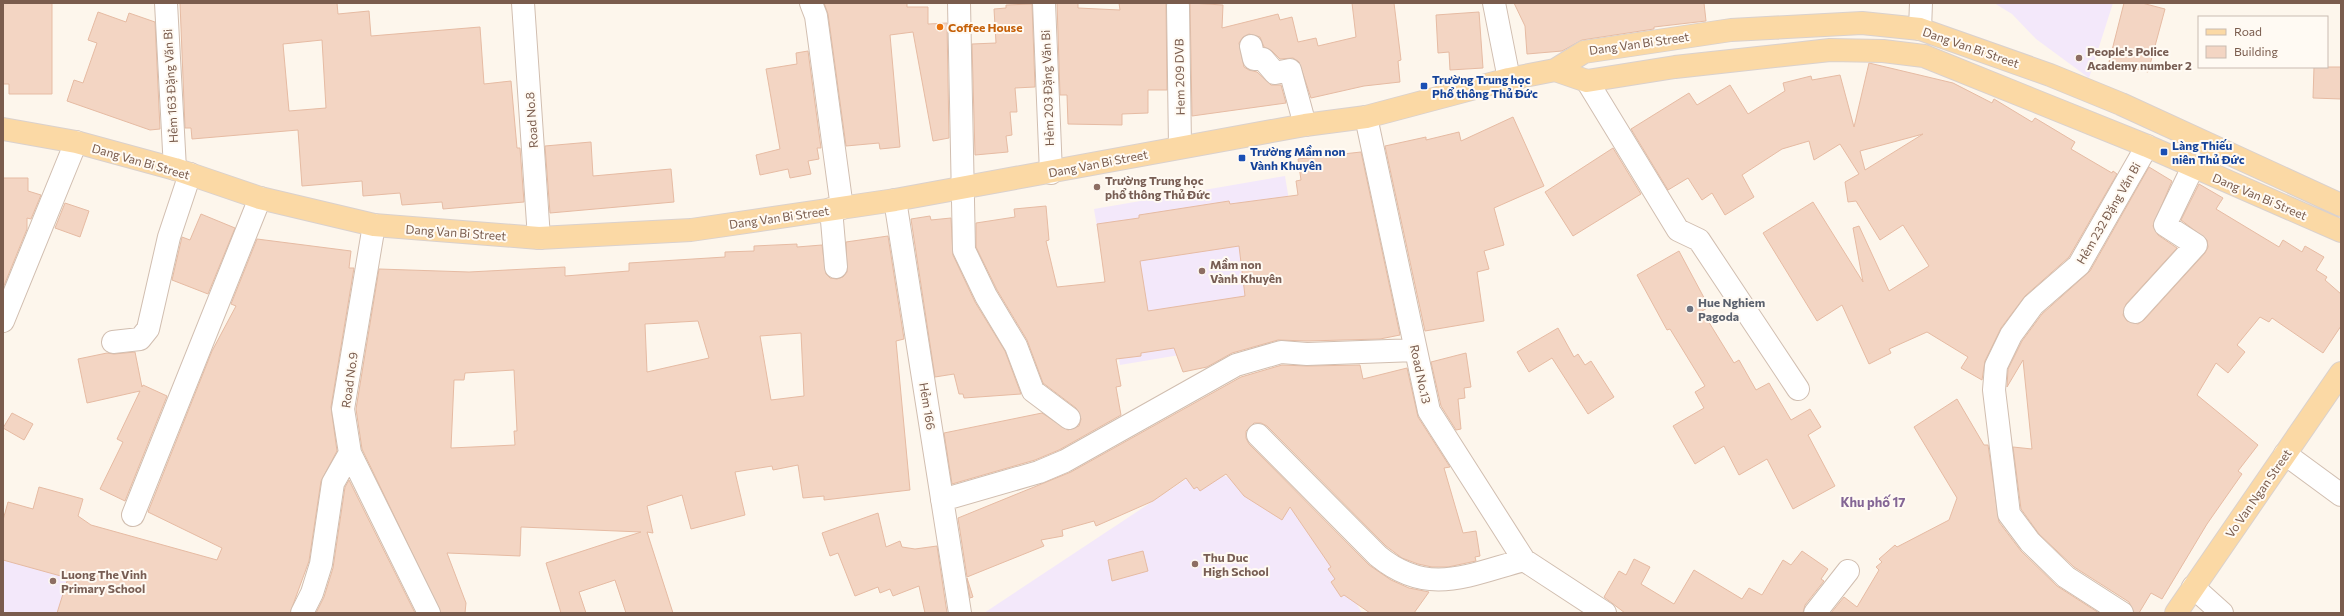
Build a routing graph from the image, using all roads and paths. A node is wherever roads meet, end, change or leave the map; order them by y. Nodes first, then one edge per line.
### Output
1 (166, 3) edge
2 (523, 3) edge
3 (810, 3) edge
4 (959, 3) edge
5 (1044, 3) edge
6 (1494, 3) edge
7 (1921, 3) edge
8 (1178, 6) dead end
9 (1920, 29) junction
10 (1251, 46) dead end
11 (1555, 70) junction
12 (1509, 79) junction
13 (1587, 81) junction
14 (1366, 117) junction
15 (1305, 125) junction
16 (3, 129) edge
17 (76, 142) junction
18 (2147, 146) junction
19 (1180, 148) junction
20 (2193, 167) junction
21 (182, 172) junction
22 (1051, 173) junction
23 (961, 188) junction
24 (260, 198) junction
25 (895, 200) junction
26 (2341, 205) edge
27 (837, 208) junction
28 (374, 226) junction
29 (2341, 231) edge
30 (539, 238) junction
31 (836, 267) dead end
32 (2135, 312) dead end
33 (3, 321) edge
34 (113, 342) dead end
35 (1416, 350) junction
36 (2341, 373) edge
37 (1798, 389) dead end
38 (1069, 418) dead end
39 (1258, 435) dead end
40 (350, 453) junction
41 (2285, 454) junction
42 (2341, 495) edge
43 (942, 500) junction
44 (133, 516) dead end
45 (1524, 560) junction
46 (1848, 571) dead end
47 (2193, 587) junction
48 (302, 613) edge
49 (429, 613) edge
50 (960, 613) edge
51 (1605, 613) edge
52 (1815, 613) edge
53 (2122, 613) edge
54 (2176, 613) edge
55 (2222, 613) edge

1 - 21 street, Hẻm 163 Đặng Văn Bi
2 - 30 street, Road No.8
3 - 27 street
4 - 23 street
5 - 22 street, Hẻm 203 Đặng Văn Bi
6 - 12 street
7 - 9 street
8 - 19 street, Hem 209 DVB
9 - 11 main road, Dang Van Bi Street
9 - 26 main road, Dang Van Bi Street
10 - 15 street
11 - 12 main road, Dang Van Bi Street
11 - 13 main road, Dang Van Bi Street
12 - 14 main road, Dang Van Bi Street
13 - 18 main road, Dang Van Bi Street
13 - 37 street
14 - 15 main road, Dang Van Bi Street
14 - 35 street, Road No.13
15 - 19 main road, Dang Van Bi Street
16 - 17 main road, Dang Van Bi Street
17 - 21 main road, Dang Van Bi Street
17 - 33 street
18 - 20 main road, Dang Van Bi Street
18 - 53 street, Hẻm 232 Đặng Văn Bi
19 - 22 main road, Dang Van Bi Street
20 - 29 main road, Dang Van Bi Street
20 - 32 street
21 - 24 main road, Dang Van Bi Street
21 - 34 street
22 - 23 main road, Dang Van Bi Street
23 - 25 main road, Dang Van Bi Street
23 - 38 street
24 - 28 main road, Dang Van Bi Street
24 - 44 street
25 - 27 main road, Dang Van Bi Street
25 - 43 street, Hẻm 166
27 - 30 main road, Dang Van Bi Street
27 - 31 street
28 - 30 main road, Dang Van Bi Street
28 - 40 street, Road No.9
35 - 43 street
35 - 45 street, Road No.13
36 - 41 main road, Vo Van Ngan Street
39 - 45 street
40 - 48 street
40 - 49 street, Road No.9
41 - 42 street
41 - 47 main road, Vo Van Ngan Street
43 - 50 street, Hẻm 166
45 - 51 street, Road No.13
46 - 52 street
47 - 54 main road, Vo Van Ngan Street
47 - 55 street

